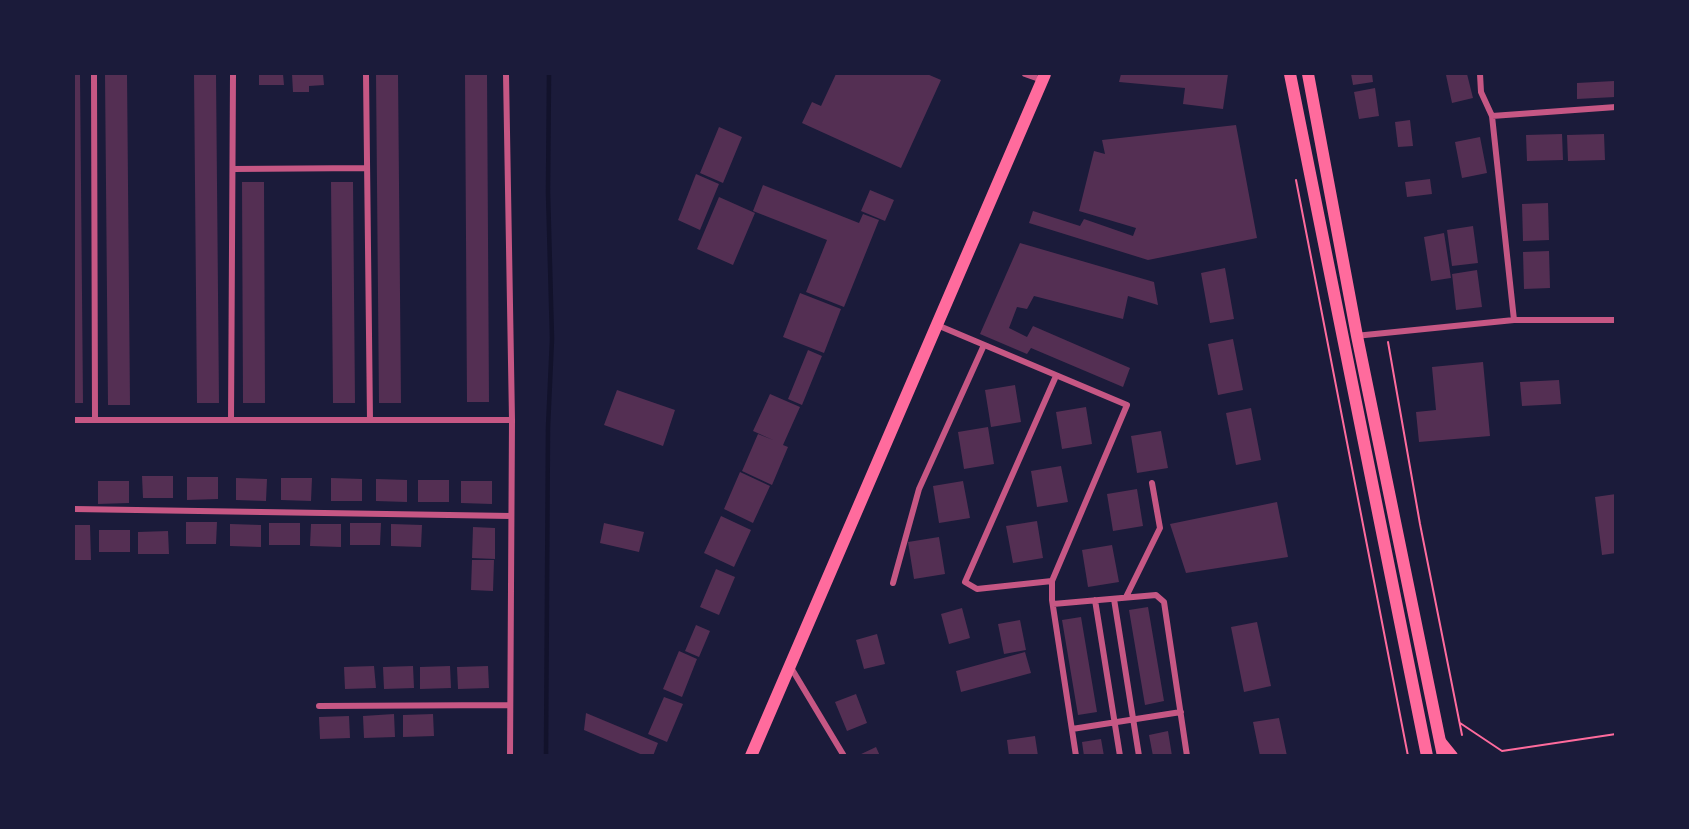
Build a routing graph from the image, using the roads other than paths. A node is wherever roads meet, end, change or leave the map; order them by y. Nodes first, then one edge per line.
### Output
1 (94, 74) edge
2 (233, 74) edge
3 (366, 74) edge
4 (506, 74) edge
5 (1025, 74) edge
6 (1290, 74) edge
7 (1308, 74) edge
8 (1480, 74) edge
9 (1043, 77) edge
10 (1616, 107) edge
11 (1492, 116) junction
12 (367, 168) junction
13 (233, 169) junction
14 (1514, 320) junction
15 (1616, 320) edge
16 (936, 325) junction
17 (1357, 336) junction
18 (1343, 338) junction
19 (984, 345) junction
20 (1056, 376) junction
21 (74, 420) edge
22 (95, 420) junction
23 (231, 420) junction
24 (370, 420) junction
25 (512, 420) junction
26 (1152, 483) dead end
27 (74, 509) edge
28 (512, 516) junction
29 (1052, 581) junction
30 (893, 584) dead end
31 (1126, 597) junction
32 (1114, 599) junction
33 (1095, 600) junction
34 (1053, 604) junction
35 (790, 665) junction
36 (510, 705) junction
37 (319, 706) dead end
38 (1181, 712) junction
39 (1133, 720) junction
40 (1115, 723) junction
41 (1072, 729) junction
42 (1439, 739) junction
43 (510, 756) edge
44 (751, 756) edge
45 (844, 756) edge
46 (1076, 756) edge
47 (1120, 756) edge
48 (1139, 756) edge
49 (1187, 756) edge
50 (1427, 756) edge
51 (1443, 756) edge
52 (1453, 756) edge

1 - 22 street
2 - 13 street
3 - 12 street
4 - 25 street
5 - 9 street
6 - 18 highway
7 - 17 highway
8 - 11 street
9 - 16 highway
10 - 11 street
11 - 14 street
12 - 13 street
12 - 24 street
13 - 23 street
14 - 15 street
14 - 17 street
16 - 19 street
16 - 35 highway
17 - 18 street
17 - 42 highway
18 - 50 highway
19 - 20 street
19 - 30 street
20 - 29 street
20 - 29 street
21 - 22 street
22 - 23 street
23 - 24 street
24 - 25 street
25 - 28 street
26 - 31 street
27 - 28 street
28 - 36 street
29 - 34 street
31 - 32 street
31 - 38 street
32 - 33 street
32 - 39 street
33 - 34 street
33 - 40 street
34 - 41 street
35 - 44 highway
35 - 45 street
36 - 37 street
36 - 43 street
38 - 39 street
38 - 49 street
39 - 40 street
39 - 48 street
40 - 41 street
40 - 47 street
41 - 46 street
42 - 51 highway
42 - 52 main road

